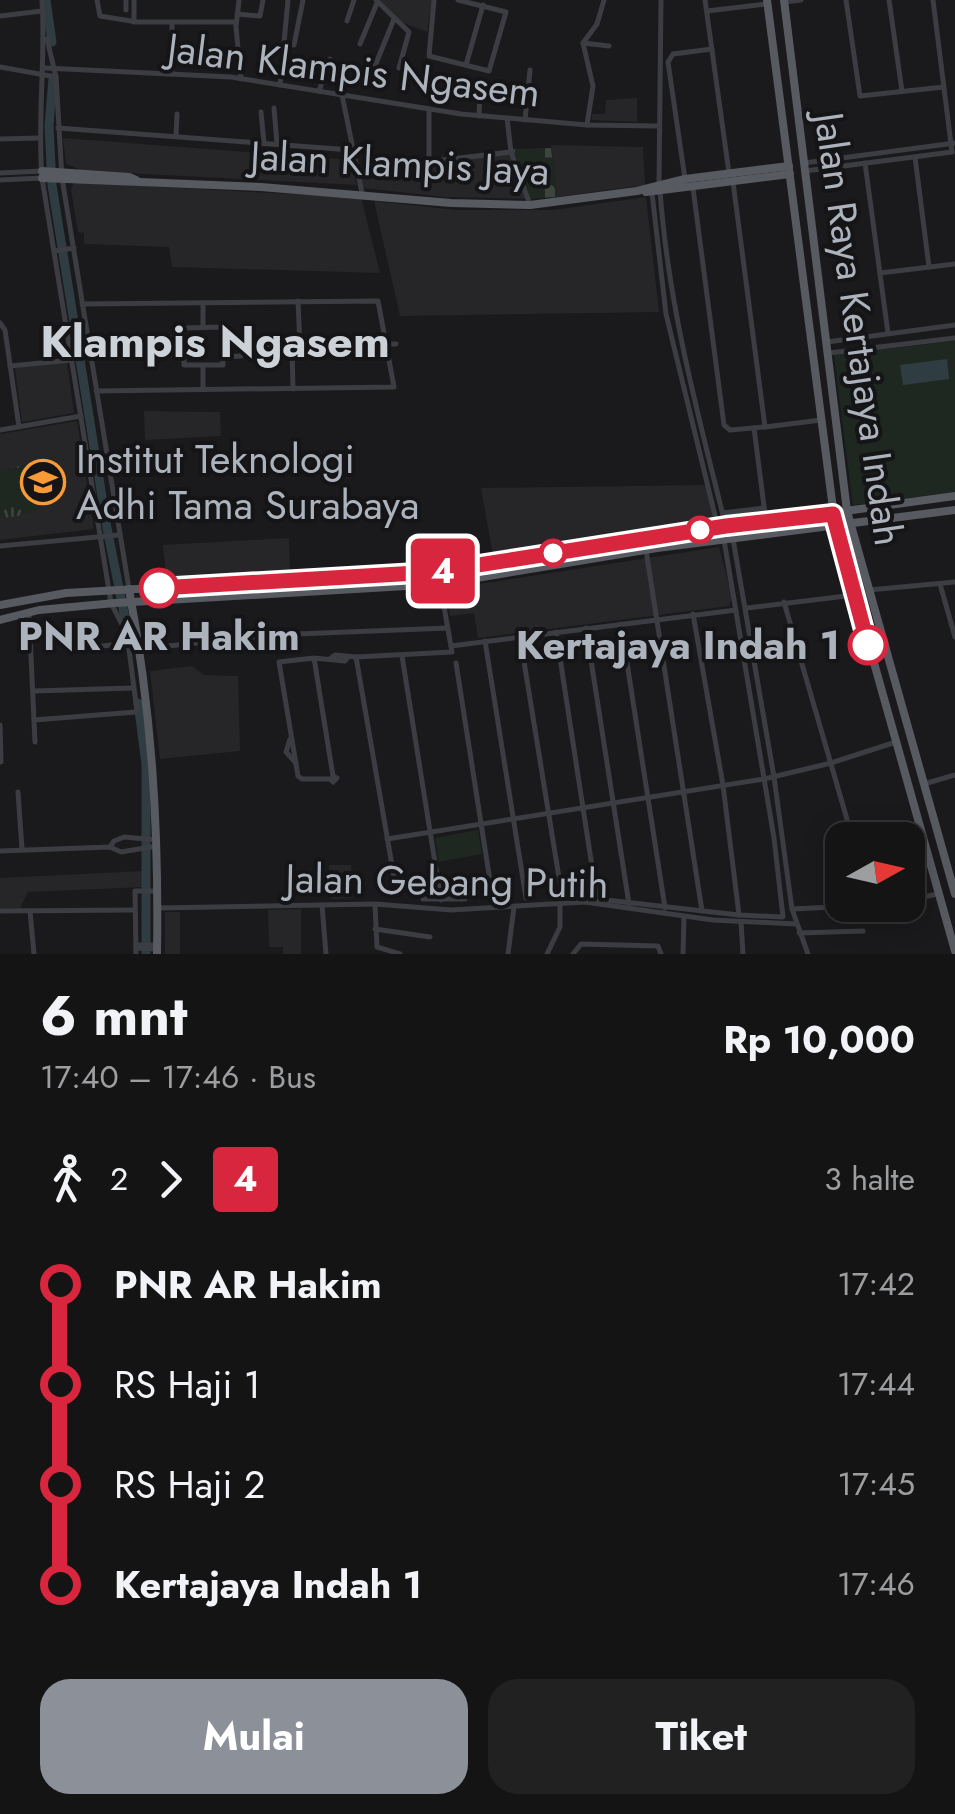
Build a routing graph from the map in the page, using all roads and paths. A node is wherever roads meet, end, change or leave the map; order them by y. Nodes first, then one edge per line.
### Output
1 (42, 0) edge
2 (97, 0) edge
3 (126, 0) edge
4 (134, 0) edge
5 (239, 0) edge
6 (263, 0) edge
7 (288, 0) edge
8 (303, 0) edge
9 (354, 0) edge
10 (365, 0) edge
11 (434, 0) edge
12 (458, 0) edge
13 (604, 0) edge
14 (661, 0) edge
15 (705, 0) edge
16 (801, 0) edge
17 (846, 0) edge
18 (889, 0) edge
19 (933, 0) edge
20 (376, 1) edge
21 (483, 4) junction
22 (784, 4) edge
23 (768, 5) edge
24 (42, 10) junction
25 (126, 10) dead end
26 (707, 11) junction
27 (237, 14) junction
28 (0, 16) edge
29 (394, 19) junction
30 (347, 21) dead end
31 (134, 22) junction
32 (172, 22) junction
33 (236, 22) junction
34 (44, 30) junction
35 (582, 43) junction
36 (360, 44) dead end
37 (284, 45) junction
38 (610, 46) dead end
39 (712, 50) junction
40 (330, 59) dead end
41 (466, 64) junction
42 (0, 66) edge
43 (399, 68) dead end
44 (54, 69) junction
45 (530, 70) dead end
46 (374, 71) dead end
47 (44, 72) junction
48 (172, 74) junction
49 (56, 77) junction
50 (241, 79) junction
51 (280, 85) junction
52 (944, 87) junction
53 (460, 90) dead end
54 (319, 91) junction
55 (902, 91) junction
56 (342, 95) junction
57 (274, 108) dead end
58 (429, 109) junction
59 (261, 112) dead end
60 (177, 114) dead end
61 (479, 116) junction
62 (507, 118) junction
63 (525, 120) junction
64 (587, 125) junction
65 (658, 126) junction
66 (58, 128) junction
67 (176, 137) junction
68 (0, 138) edge
69 (40, 138) junction
70 (264, 143) junction
71 (953, 143) edge
72 (277, 144) junction
73 (352, 150) junction
74 (510, 152) junction
75 (954, 152) edge
76 (915, 157) junction
77 (865, 163) junction
78 (429, 164) junction
79 (804, 167) junction
80 (357, 170) junction
81 (790, 170) junction
82 (44, 175) junction
83 (60, 175) junction
84 (0, 176) edge
85 (731, 177) junction
86 (685, 179) junction
87 (672, 185) junction
88 (693, 186) junction
89 (656, 188) junction
90 (362, 194) junction
91 (530, 205) junction
92 (72, 249) junction
93 (58, 251) junction
94 (955, 264) edge
95 (930, 268) junction
96 (880, 274) junction
97 (298, 301) junction
98 (203, 303) junction
99 (82, 304) junction
100 (0, 323) edge
101 (955, 325) edge
102 (203, 327) junction
103 (888, 333) junction
104 (182, 337) junction
105 (955, 338) edge
106 (224, 339) junction
107 (811, 340) junction
108 (826, 340) junction
109 (392, 344) junction
110 (243, 345) junction
111 (296, 346) junction
112 (155, 347) junction
113 (90, 348) junction
114 (829, 354) junction
115 (182, 355) junction
116 (224, 357) junction
117 (813, 359) junction
118 (72, 360) junction
119 (10, 366) junction
120 (203, 366) junction
121 (203, 389) junction
122 (293, 389) junction
123 (96, 391) junction
124 (81, 416) junction
125 (821, 420) junction
126 (19, 427) junction
127 (765, 427) junction
128 (697, 428) junction
129 (754, 428) junction
130 (0, 430) edge
131 (955, 496) edge
132 (764, 508) junction
133 (955, 510) edge
134 (848, 511) junction
135 (723, 513) junction
136 (834, 519) junction
137 (766, 522) junction
138 (850, 522) junction
139 (723, 527) junction
140 (117, 536) junction
141 (103, 538) junction
142 (648, 538) junction
143 (728, 540) junction
144 (0, 546) edge
145 (650, 550) junction
146 (370, 576) junction
147 (358, 577) junction
148 (955, 582) edge
149 (440, 584) junction
150 (940, 584) junction
151 (126, 589) junction
152 (371, 589) junction
153 (111, 590) junction
154 (359, 590) junction
155 (869, 590) junction
156 (854, 595) junction
157 (128, 602) junction
158 (784, 602) junction
159 (113, 603) junction
160 (0, 605) edge
161 (741, 609) junction
162 (30, 613) junction
163 (693, 614) junction
164 (658, 619) junction
165 (0, 620) edge
166 (621, 624) junction
167 (448, 628) junction
168 (586, 628) junction
169 (556, 632) junction
170 (520, 637) junction
171 (955, 637) edge
172 (485, 642) junction
173 (135, 644) junction
174 (451, 646) junction
175 (93, 648) dead end
176 (402, 656) junction
177 (352, 657) junction
178 (314, 658) junction
179 (456, 663) dead end
180 (139, 687) junction
181 (34, 692) junction
182 (142, 711) junction
183 (34, 720) junction
184 (0, 725) edge
185 (910, 738) junction
186 (35, 742) dead end
187 (896, 742) junction
188 (0, 762) edge
189 (831, 763) junction
190 (955, 775) edge
191 (769, 778) junction
192 (923, 784) junction
193 (723, 786) junction
194 (684, 790) junction
195 (18, 792) dead end
196 (649, 796) junction
197 (613, 802) junction
198 (584, 806) junction
199 (548, 812) junction
200 (513, 818) junction
201 (847, 822) edge
202 (481, 824) junction
203 (430, 832) junction
204 (387, 839) junction
205 (153, 843) junction
206 (138, 844) junction
207 (110, 847) junction
208 (22, 850) junction
209 (0, 851) edge
210 (155, 891) junction
211 (397, 894) dead end
212 (938, 894) junction
213 (955, 894) edge
214 (925, 897) edge
215 (526, 898) dead end
216 (423, 899) dead end
217 (465, 899) dead end
218 (441, 900) junction
219 (493, 900) dead end
220 (561, 900) junction
221 (375, 904) junction
222 (629, 904) junction
223 (322, 905) junction
224 (514, 907) junction
225 (825, 907) edge
226 (157, 908) junction
227 (665, 908) junction
228 (792, 909) junction
229 (30, 910) junction
230 (135, 910) junction
231 (0, 911) edge
232 (702, 911) junction
233 (684, 916) junction
234 (740, 919) junction
235 (796, 924) junction
236 (376, 929) junction
237 (863, 932) dead end
238 (799, 933) junction
239 (430, 937) dead end
240 (138, 948) edge
241 (154, 948) edge
242 (610, 950) edge
243 (620, 950) edge
244 (955, 950) edge
245 (382, 952) edge
246 (34, 954) edge
247 (326, 954) edge
248 (400, 954) edge
249 (508, 954) edge
250 (547, 954) edge
251 (573, 954) edge
252 (662, 954) edge
253 (683, 954) edge
254 (743, 954) edge
255 (808, 954) edge

1 - 24 street
2 - 31 street
3 - 25 street
4 - 31 street
5 - 27 street
6 - 27 street
7 - 37 street
8 - 37 street
9 - 30 street
10 - 20 street
11 - 41 street, Jalan Klampis Ngasem
12 - 21 street
13 - 35 street
14 - 65 street
15 - 26 street
16 - 22 street
17 - 55 street
18 - 55 street
19 - 52 street
20 - 29 street
20 - 36 street
21 - 41 street
21 - 41 street
22 - 23 main road
22 - 79 main road, Jalan Raya Kertajaya Indah
23 - 26 street
23 - 81 main road, Jalan Raya Kertajaya Indah
24 - 28 street
24 - 34 street
26 - 39 street
27 - 33 street
29 - 43 street
29 - 46 street
31 - 32 street
32 - 33 street
32 - 48 street
33 - 50 street
34 - 44 street
34 - 47 street
35 - 38 street
35 - 64 street
37 - 51 street
39 - 85 street
39 - 86 street
40 - 54 street
42 - 47 street
44 - 47 street, Jalan Klampis Ngasem
44 - 48 street, Jalan Klampis Ngasem
44 - 49 street
45 - 63 street
47 - 49 street
47 - 69 street
48 - 50 street, Jalan Klampis Ngasem
49 - 66 street
50 - 51 street, Jalan Klampis Ngasem
51 - 54 street, Jalan Klampis Ngasem
52 - 55 street
52 - 71 street
53 - 61 street
54 - 56 street, Jalan Klampis Ngasem
56 - 58 street, Jalan Klampis Ngasem
56 - 73 street
57 - 72 street
58 - 61 street, Jalan Klampis Ngasem
58 - 78 street
59 - 70 street
60 - 67 street
61 - 62 street, Jalan Klampis Ngasem
62 - 63 street, Jalan Klampis Ngasem
62 - 74 street
63 - 64 street, Jalan Klampis Ngasem
64 - 65 street, Jalan Klampis Ngasem
65 - 89 street
66 - 67 street
66 - 83 street
67 - 70 street
68 - 69 street
69 - 82 street
70 - 72 street
71 - 75 street
71 - 79 street
72 - 73 street
73 - 80 street
74 - 78 street
74 - 91 street
75 - 76 street
76 - 77 street
76 - 95 street
77 - 79 street
77 - 96 street
78 - 80 street
79 - 108 main road, Jalan Raya Kertajaya Indah
80 - 90 street
81 - 85 main road
81 - 107 main road, Jalan Raya Kertajaya Indah
82 - 83 main road, Jalan Klampis Jaya
82 - 84 street
82 - 93 street
83 - 90 main road, Jalan Klampis Jaya
83 - 92 street
85 - 86 main road
85 - 88 main road
85 - 127 street
86 - 87 main road
87 - 88 main road
87 - 89 main road, Jalan Klampis Jaya
88 - 129 street
89 - 91 main road, Jalan Klampis Jaya
89 - 128 street
90 - 91 main road, Jalan Klampis Jaya
92 - 93 street
92 - 99 street
93 - 118 street
94 - 95 street
95 - 96 street
96 - 103 street
97 - 98 street
97 - 109 street
97 - 111 street
98 - 99 street
98 - 102 street
99 - 113 street
100 - 119 street
101 - 103 street
102 - 104 street
102 - 106 street
103 - 108 street
104 - 112 street
104 - 115 street
105 - 114 street
106 - 110 street
106 - 116 street
107 - 108 main road
107 - 117 main road, Jalan Raya Kertajaya Indah
108 - 114 main road, Jalan Raya Kertajaya Indah
109 - 111 street
109 - 122 street
110 - 111 street
110 - 116 street
111 - 122 street
112 - 113 street
112 - 115 street
113 - 123 street
114 - 117 main road
114 - 134 main road, Jalan Raya Kertajaya Indah
115 - 120 street
116 - 120 street
117 - 125 main road, Jalan Raya Kertajaya Indah
118 - 119 street
118 - 124 street
119 - 126 street
120 - 121 street
121 - 122 street
121 - 123 street
123 - 140 street
124 - 126 street
124 - 141 street
125 - 127 street
125 - 136 main road, Jalan Raya Kertajaya Indah
126 - 130 street
127 - 129 street
128 - 135 street
128 - 139 street
129 - 132 street
131 - 134 main road
132 - 135 street
132 - 137 street
133 - 138 main road
134 - 136 main road
134 - 138 main road, Jalan Raya Kertajaya Indah
135 - 139 street
136 - 137 main road
136 - 138 main road
136 - 143 main road
136 - 156 main road, Jalan Raya Kertajaya Indah
137 - 139 main road
138 - 155 main road, Jalan Raya Kertajaya Indah
139 - 142 main road
140 - 141 street
140 - 151 street
141 - 144 street
141 - 153 street
142 - 145 main road
142 - 146 main road
143 - 145 main road
143 - 161 street
145 - 149 main road
145 - 164 street
146 - 147 main road
146 - 152 main road
147 - 151 main road
147 - 154 main road
148 - 150 street
149 - 152 main road
149 - 167 street
150 - 155 street
150 - 171 street
151 - 153 main road
151 - 157 main road
152 - 154 main road
153 - 159 street
153 - 160 main road
154 - 157 main road
155 - 185 main road, Jalan Raya Kertajaya Indah
156 - 158 street
156 - 187 main road, Jalan Raya Kertajaya Indah
157 - 159 main road
157 - 173 main road
158 - 161 street
158 - 189 street
159 - 162 main road
159 - 173 street
161 - 163 street
161 - 191 street
162 - 165 main road
162 - 181 street
163 - 164 street
163 - 193 street
164 - 166 street
164 - 194 street
166 - 168 street
166 - 196 street
167 - 173 street
167 - 174 street
168 - 169 street
168 - 197 street
169 - 170 street
169 - 198 street
170 - 172 street
170 - 199 street
172 - 174 street
172 - 200 street
173 - 175 street
173 - 180 main road
174 - 176 street
176 - 177 street
176 - 203 street
177 - 178 street
177 - 204 street
178 - 178 street
179 - 202 street
180 - 181 street
180 - 182 main road
181 - 183 street
182 - 183 street
182 - 205 main road
183 - 186 street
184 - 188 street
185 - 187 main road
185 - 192 main road, Jalan Raya Kertajaya Indah
187 - 189 street
187 - 212 main road, Jalan Raya Kertajaya Indah
189 - 191 street
189 - 201 street
190 - 192 street
191 - 193 street
191 - 228 street
191 - 234 street
192 - 213 main road, Jalan Raya Kertajaya Indah
193 - 194 street
193 - 234 street
194 - 196 street
194 - 232 street
195 - 208 street
196 - 197 street
196 - 227 street
197 - 198 street
197 - 222 street
198 - 199 street
198 - 222 street
199 - 200 street
199 - 220 street
200 - 202 street
200 - 215 street
202 - 203 street
202 - 219 street
203 - 204 street
203 - 218 street
204 - 211 street
205 - 206 street
205 - 210 main road
206 - 207 street
206 - 207 street
207 - 208 street
208 - 209 street
210 - 226 main road
210 - 230 street
212 - 214 street
212 - 244 main road, Jalan Raya Kertajaya Indah
216 - 218 street
217 - 218 street
220 - 224 street, Jalan Gebang Putih
220 - 233 street, Jalan Gebang Putih
220 - 250 street
221 - 223 street, Jalan Gebang Putih
221 - 224 street, Jalan Gebang Putih
221 - 236 street
222 - 227 street
223 - 226 street, Jalan Gebang Putih
223 - 247 street
224 - 249 street
225 - 228 street
226 - 241 main road
227 - 232 street
228 - 235 street
229 - 230 street
229 - 231 street
229 - 246 street
230 - 240 street
232 - 234 street
233 - 234 street, Jalan Gebang Putih
233 - 253 street
234 - 235 street, Jalan Gebang Putih
234 - 254 street
235 - 238 street
236 - 239 street
236 - 245 street
237 - 238 street
238 - 255 street
240 - 241 street
242 - 243 street
242 - 251 street
243 - 252 street
245 - 248 street

